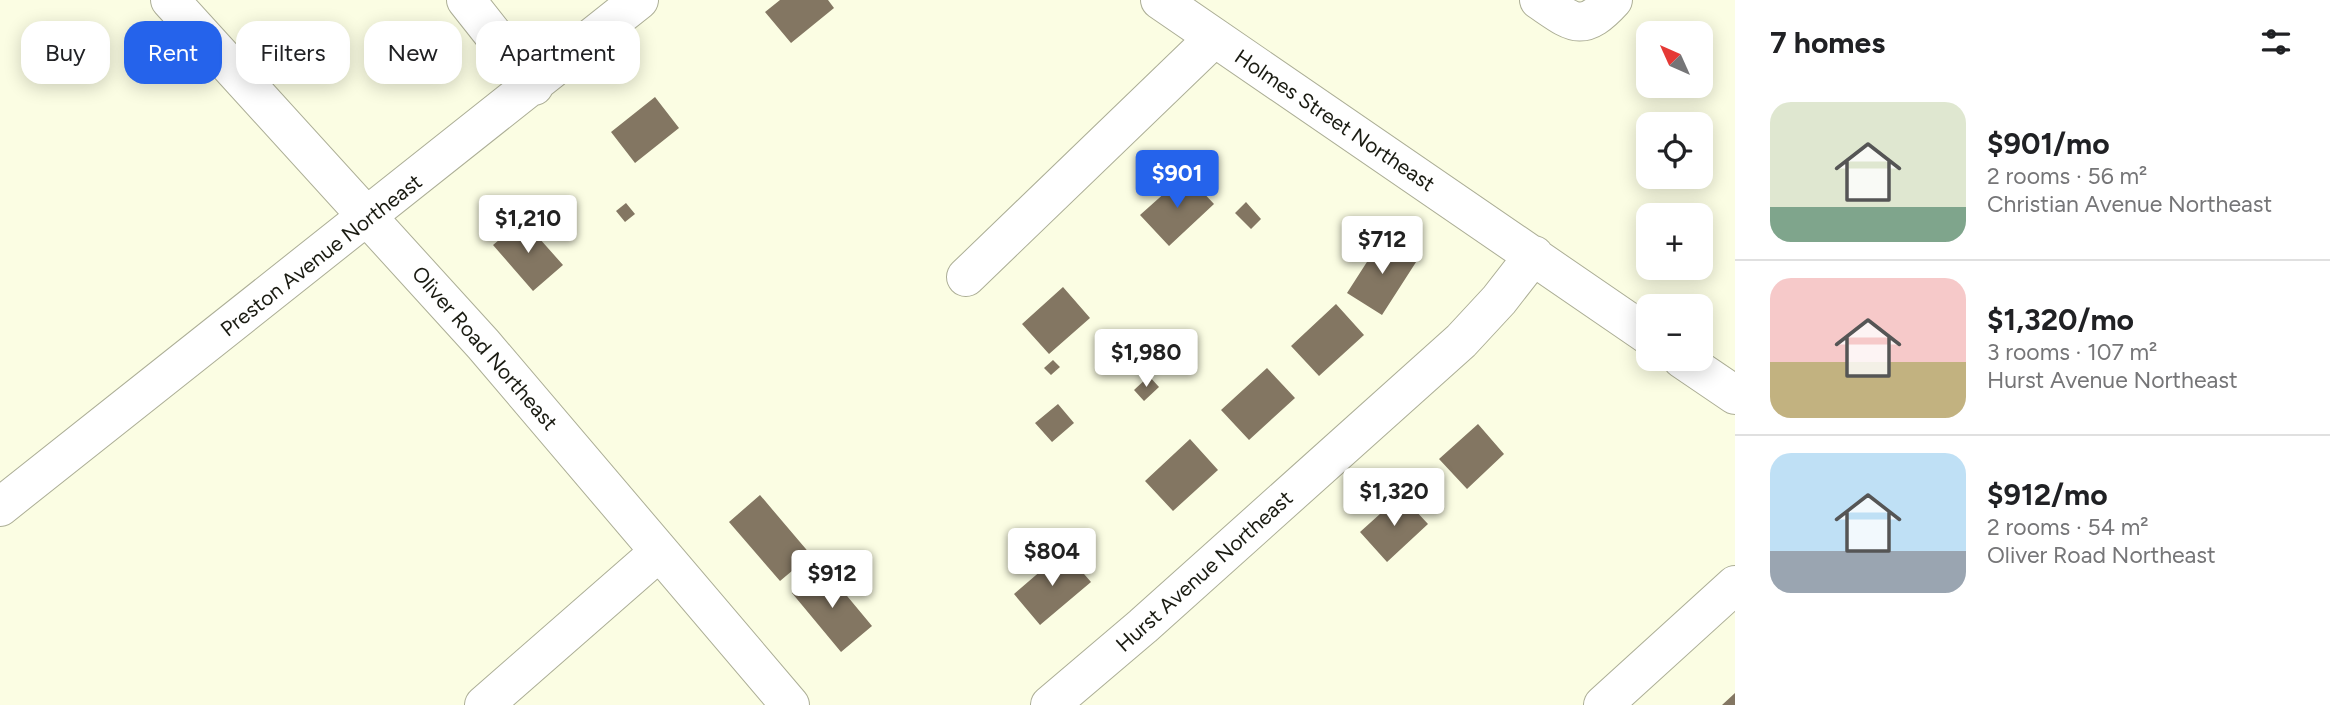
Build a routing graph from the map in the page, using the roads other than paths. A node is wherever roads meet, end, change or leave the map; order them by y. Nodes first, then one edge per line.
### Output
1 (170, 0) edge
2 (466, 0) edge
3 (639, 0) edge
4 (1160, 0) edge
5 (1539, 0) edge
6 (1613, 0) edge
7 (1214, 38) junction
8 (534, 86) junction
9 (369, 217) junction
10 (1534, 255) junction
11 (966, 277) dead end
12 (1636, 327) edge
13 (1700, 371) edge
14 (1735, 395) edge
15 (0, 507) edge
16 (659, 552) junction
17 (1735, 585) edge
18 (484, 705) edge
19 (790, 705) edge
20 (1050, 705) edge
21 (1603, 705) edge

1 - 9 street, Oliver Road Northeast
2 - 8 street
3 - 8 street, Preston Avenue Northeast
4 - 7 street, Holmes Street Northeast
5 - 6 street
7 - 10 street, Holmes Street Northeast
7 - 11 street
8 - 9 street, Preston Avenue Northeast
9 - 15 street, Preston Avenue Northeast
9 - 16 street, Oliver Road Northeast
10 - 12 street, Holmes Street Northeast
10 - 20 street, Hurst Avenue Northeast
13 - 14 street
16 - 18 street
16 - 19 street, Oliver Road Northeast
17 - 21 street

